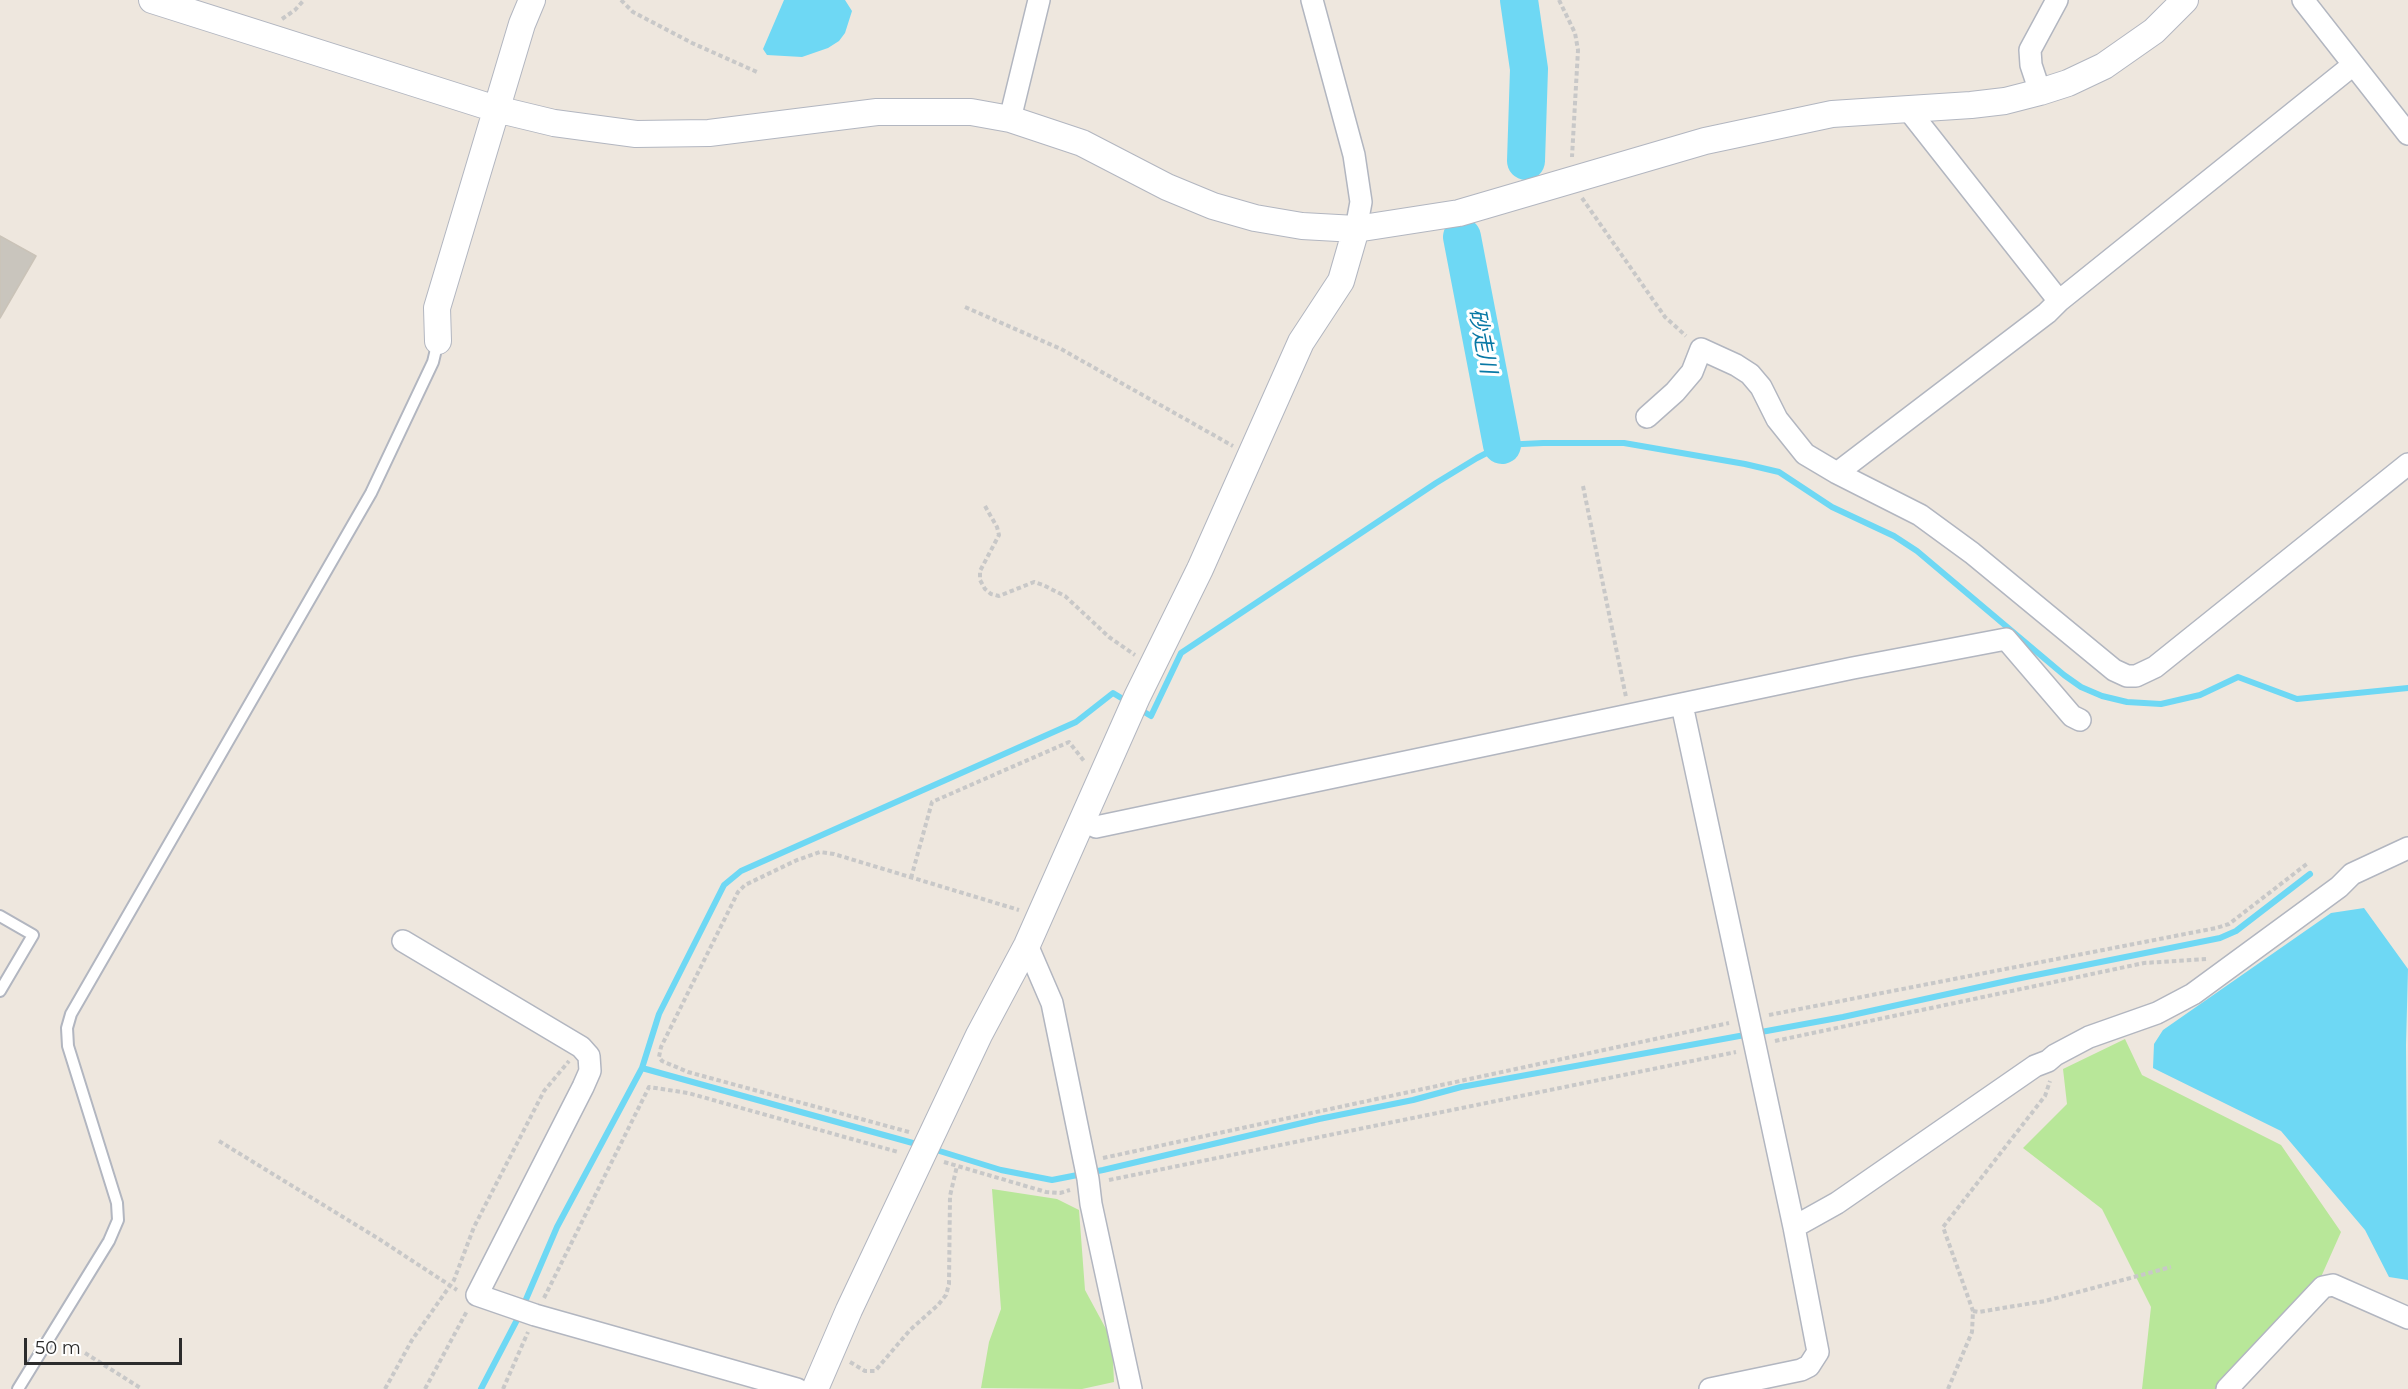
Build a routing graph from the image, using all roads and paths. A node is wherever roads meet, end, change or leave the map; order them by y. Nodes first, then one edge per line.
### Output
1 (152, 0) edge
2 (532, 0) edge
3 (621, 0) edge
4 (1039, 0) edge
5 (1312, 0) edge
6 (2056, 0) edge
7 (2185, 0) edge
8 (2303, 0) edge
9 (2354, 66) junction
10 (757, 72) dead end
11 (2040, 92) junction
12 (1907, 108) junction
13 (496, 109) junction
14 (1010, 119) junction
15 (2408, 134) edge
16 (1356, 229) junction
17 (2059, 301) junction
18 (965, 307) dead end
19 (438, 341) joint
20 (1647, 417) dead end
21 (1249, 455) junction
22 (2408, 464) edge
23 (1837, 473) junction
24 (1582, 486) dead end
25 (985, 506) dead end
26 (1151, 668) junction
27 (1682, 705) junction
28 (1630, 716) junction
29 (2080, 720) dead end
30 (1084, 761) dead end
31 (1082, 819) junction
32 (2408, 848) edge
33 (2308, 863) dead end
34 (911, 878) junction
35 (0, 916) edge
36 (1038, 920) junction
37 (404, 941) dead end
38 (1027, 945) junction
39 (2235, 963) junction
40 (0, 991) edge
41 (1751, 1030) junction
42 (581, 1047) junction
43 (2048, 1061) junction
44 (219, 1141) dead end
45 (926, 1148) junction
46 (957, 1166) junction
47 (1087, 1173) junction
48 (1794, 1227) junction
49 (2171, 1267) dead end
50 (449, 1285) junction
51 (475, 1297) junction
52 (1973, 1311) junction
53 (535, 1315) junction
54 (2408, 1318) edge
55 (831, 1351) junction
56 (85, 1353) dead end
57 (18, 1389) edge
58 (142, 1389) edge
59 (385, 1389) edge
60 (425, 1389) edge
61 (503, 1389) edge
62 (797, 1389) edge
63 (815, 1389) edge
64 (1131, 1389) edge
65 (1710, 1389) edge
66 (1948, 1389) edge
67 (2227, 1389) edge

1 - 13 street
2 - 13 street
3 - 10 path
4 - 14 street
5 - 16 street
6 - 11 street
7 - 11 street
8 - 9 street
9 - 15 street
9 - 17 street
11 - 12 street
12 - 16 street
12 - 17 street
13 - 14 street
13 - 19 street
14 - 16 street
16 - 21 street
17 - 23 street
18 - 21 path
19 - 57 lane
20 - 23 street
21 - 26 street
22 - 23 street
24 - 28 path
25 - 26 path
26 - 31 street
27 - 28 street
27 - 29 street
27 - 41 street
28 - 31 street
30 - 34 path
31 - 36 street
32 - 39 street
33 - 41 path
34 - 36 path
34 - 45 path
35 - 40 lane
36 - 38 street
37 - 42 street
38 - 45 street
38 - 47 street
39 - 41 path
39 - 43 street
41 - 47 path
41 - 47 path
41 - 48 street
42 - 50 path
42 - 51 street
43 - 48 street
43 - 52 path
44 - 50 path
45 - 46 path
45 - 53 path
45 - 55 street
46 - 47 path
46 - 55 path
47 - 64 street
48 - 65 street
49 - 52 path
50 - 51 path
50 - 59 path
51 - 53 street
51 - 60 path
52 - 66 path
53 - 61 path
53 - 62 street
54 - 67 street
55 - 63 street
56 - 58 path

